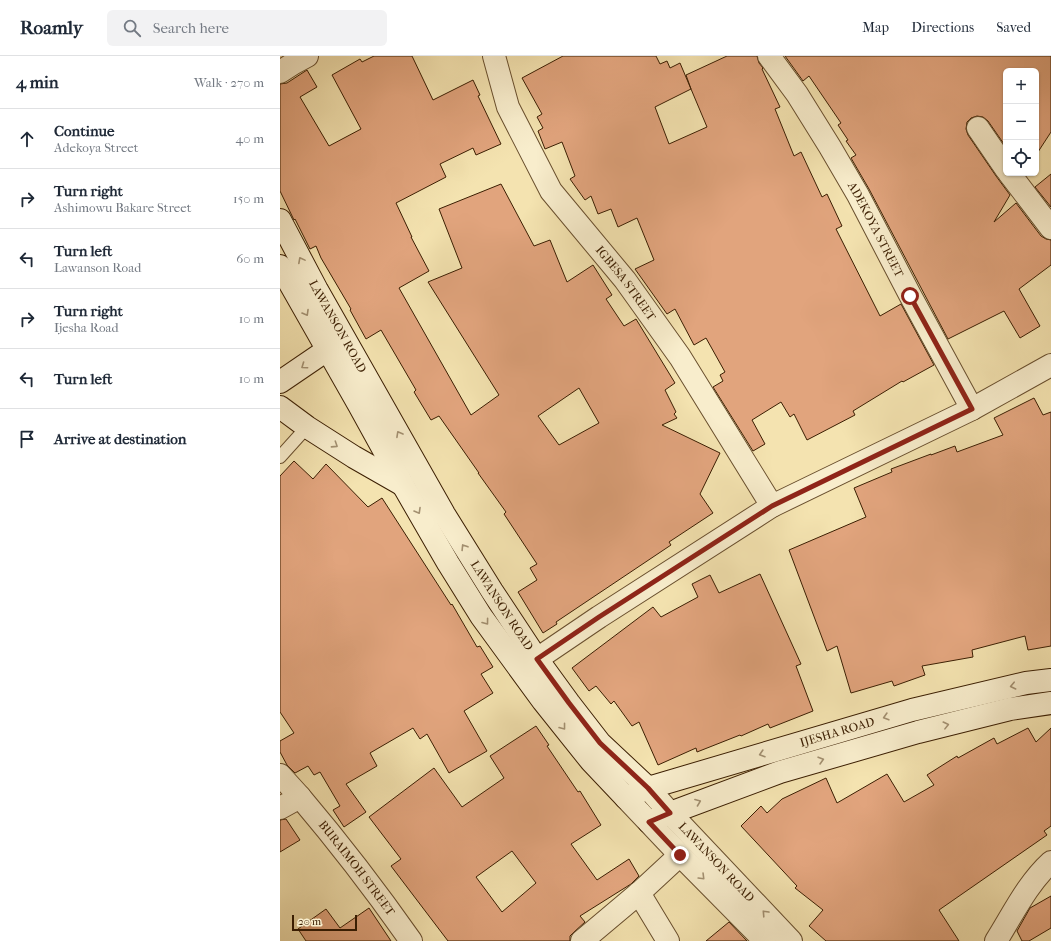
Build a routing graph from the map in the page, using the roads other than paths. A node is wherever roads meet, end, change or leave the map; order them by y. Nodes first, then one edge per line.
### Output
1 (307, 56) edge
2 (494, 56) edge
3 (769, 56) edge
4 (280, 72) edge
5 (978, 128) dead end
6 (1003, 165) edge
7 (1011, 176) edge
8 (280, 220) edge
9 (1051, 228) edge
10 (280, 266) edge
11 (327, 350) junction
12 (1051, 365) edge
13 (280, 382) edge
14 (280, 407) edge
15 (972, 409) junction
16 (307, 427) junction
17 (280, 457) edge
18 (403, 485) junction
19 (772, 506) junction
20 (537, 659) junction
21 (1051, 680) edge
22 (1051, 703) edge
23 (912, 710) junction
24 (918, 732) junction
25 (280, 775) edge
26 (648, 788) junction
27 (300, 797) junction
28 (626, 798) junction
29 (280, 808) edge
30 (670, 813) junction
31 (649, 822) junction
32 (680, 855) junction
33 (1051, 862) edge
34 (639, 893) junction
35 (411, 941) edge
36 (582, 941) edge
37 (668, 941) edge
38 (765, 941) edge
39 (791, 941) edge
40 (996, 941) edge

1 - 4 street
2 - 19 street, IGBESA STREET
3 - 15 street, ADEKOYA STREET
5 - 6 street
7 - 9 street
20 -> 8 street, LAWANSON ROAD
10 -> 11 street, LAWANSON ROAD
11 -> 13 street
11 - 18 street, LAWANSON ROAD
12 - 15 street
14 - 16 street
15 - 19 street
16 - 17 lane
16 -> 18 street
18 -> 28 street, LAWANSON ROAD
19 - 20 street
20 - 26 street, LAWANSON ROAD
21 -> 23 street, IJESHA ROAD
24 -> 22 street, IJESHA ROAD
23 - 24 street
23 -> 26 street, IJESHA ROAD
30 -> 24 street, IJESHA ROAD
25 - 27 street, BURAIMOH STREET
26 - 28 street, IJESHA ROAD
26 - 30 street, LAWANSON ROAD
27 - 29 street
27 - 35 street, BURAIMOH STREET
28 - 31 street, LAWANSON ROAD
30 - 31 street, IJESHA ROAD
39 -> 30 street, LAWANSON ROAD
31 - 32 street, LAWANSON ROAD
32 - 34 street
32 -> 38 street, LAWANSON ROAD
33 - 40 street
34 - 36 street
34 - 37 street

